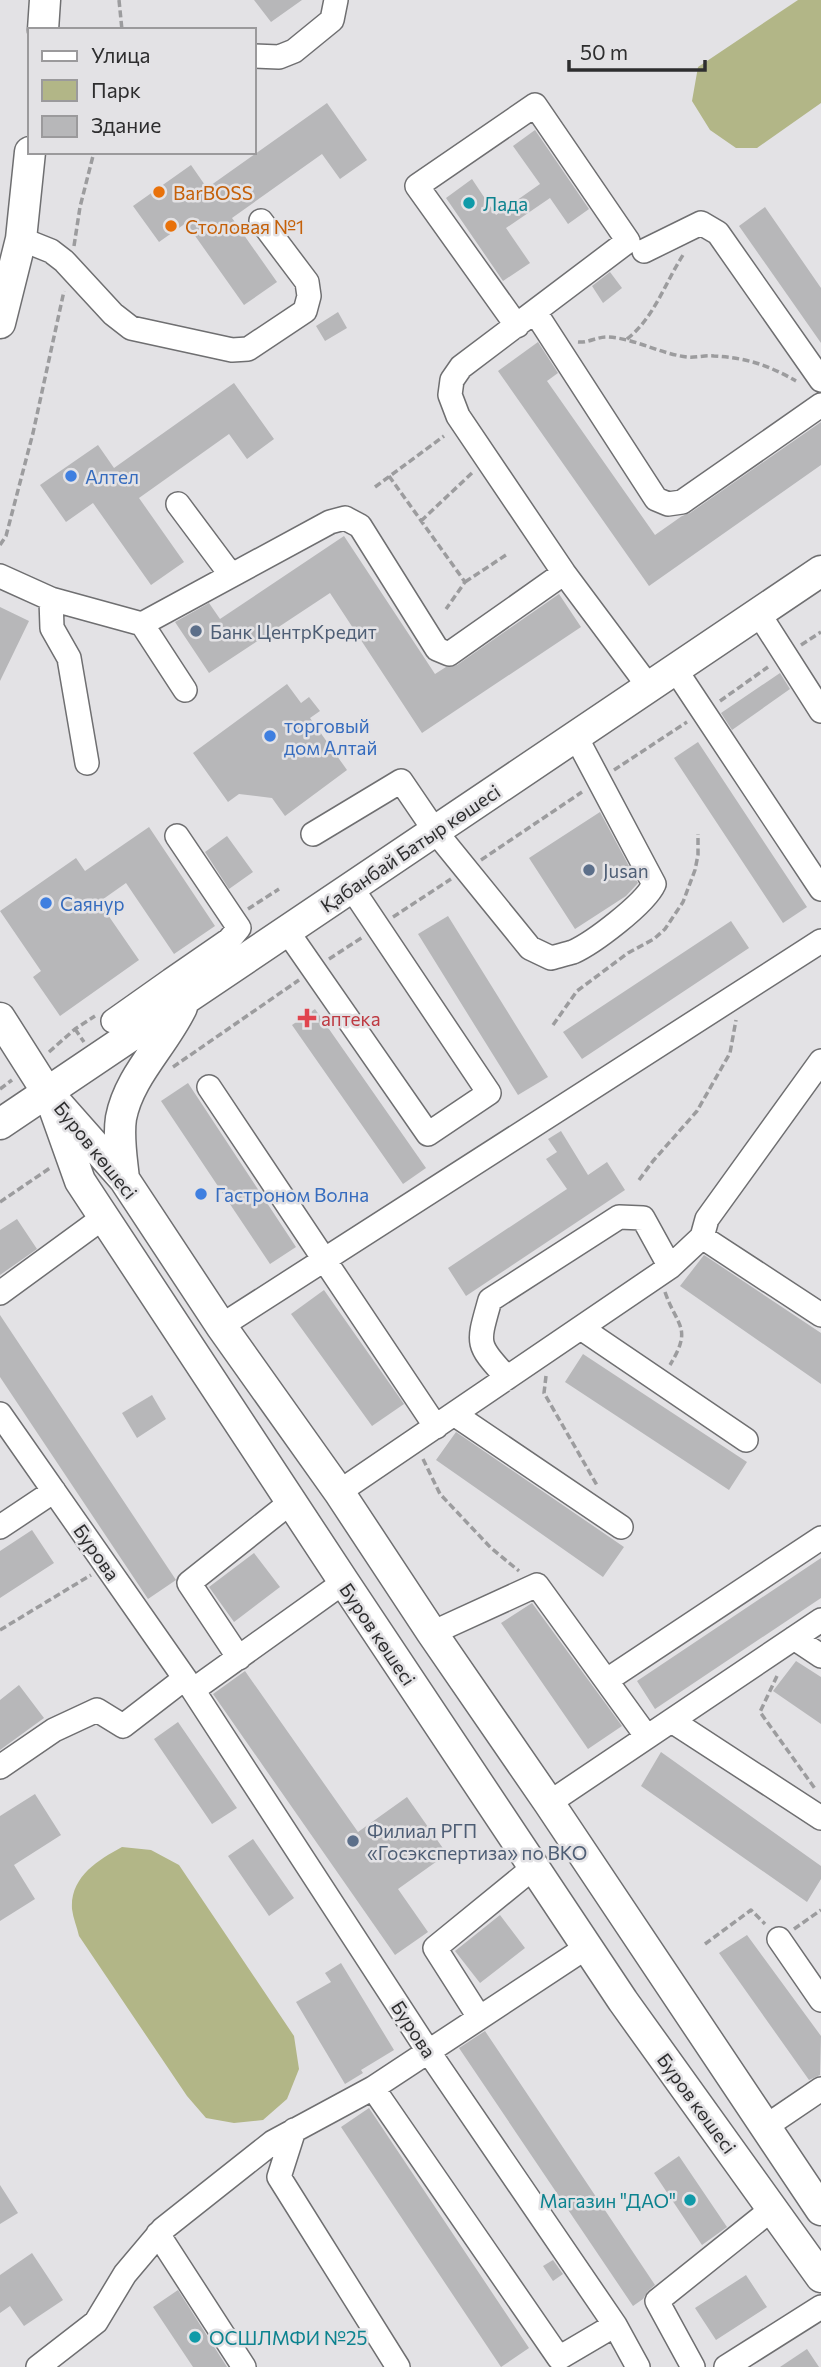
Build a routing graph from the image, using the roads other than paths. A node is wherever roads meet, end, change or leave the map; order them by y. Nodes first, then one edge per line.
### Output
1 (45, 0) edge
2 (336, 0) edge
3 (43, 28) edge
4 (256, 56) edge
5 (30, 154) edge
6 (261, 221) dead end
7 (21, 239) junction
8 (644, 251) dead end
9 (526, 319) junction
10 (0, 323) edge
11 (811, 382) edge
12 (821, 405) edge
13 (177, 504) dead end
14 (821, 571) edge
15 (564, 573) junction
16 (231, 575) junction
17 (0, 576) edge
18 (51, 599) junction
19 (759, 614) junction
20 (142, 624) junction
21 (675, 668) junction
22 (649, 687) junction
23 (185, 690) dead end
24 (821, 711) edge
25 (576, 737) junction
26 (87, 763) dead end
27 (435, 831) junction
28 (313, 834) dead end
29 (177, 835) dead end
30 (819, 882) edge
31 (351, 887) junction
32 (287, 931) junction
33 (821, 941) edge
34 (178, 990) junction
35 (0, 1018) edge
36 (113, 1021) dead end
37 (821, 1061) edge
38 (209, 1087) dead end
39 (47, 1092) junction
40 (0, 1124) edge
41 (124, 1179) junction
42 (104, 1217) junction
43 (702, 1237) junction
44 (324, 1259) junction
45 (664, 1271) junction
46 (0, 1293) edge
47 (821, 1315) edge
48 (221, 1326) junction
49 (581, 1328) junction
50 (507, 1378) junction
51 (0, 1414) edge
52 (445, 1421) junction
53 (746, 1440) dead end
54 (54, 1491) junction
55 (339, 1492) junction
56 (291, 1502) junction
57 (0, 1527) edge
58 (621, 1527) dead end
59 (821, 1538) edge
60 (344, 1582) junction
61 (821, 1620) edge
62 (432, 1633) junction
63 (794, 1638) junction
64 (821, 1656) edge
65 (239, 1658) junction
66 (607, 1679) junction
67 (188, 1685) junction
68 (671, 1721) junction
69 (647, 1737) junction
70 (508, 1744) junction
71 (0, 1767) edge
72 (470, 1772) junction
73 (550, 1803) junction
74 (821, 1818) edge
75 (534, 1868) junction
76 (779, 1939) dead end
77 (587, 1947) junction
78 (821, 2000) edge
79 (480, 2017) junction
80 (428, 2050) junction
81 (373, 2088) junction
82 (821, 2089) edge
83 (765, 2127) junction
84 (294, 2130) junction
85 (772, 2209) junction
86 (821, 2210) edge
87 (158, 2234) junction
88 (821, 2277) edge
89 (821, 2307) edge
90 (614, 2325) junction
91 (38, 2367) edge
92 (243, 2367) edge
93 (398, 2367) edge
94 (638, 2367) edge
95 (693, 2367) edge
96 (726, 2367) edge

1 - 3 main road
2 - 4 street
5 - 7 main road
6 - 7 street
7 - 10 main road
8 - 11 street
9 - 9 street
9 - 12 street
9 - 15 street
13 - 16 street
14 - 19 main road, Қабанбай Батыр көшесі
15 - 16 street
15 - 22 street
16 - 20 street
17 - 18 street
18 - 20 street
18 - 26 street
19 - 21 main road, Қабанбай Батыр көшесі
19 - 24 street
20 - 23 street
21 - 22 main road, Қабанбай Батыр көшесі
21 - 30 street
22 - 25 main road, Қабанбай Батыр көшесі
25 - 27 main road, Қабанбай Батыр көшесі
25 - 27 street
27 - 28 street
27 - 31 main road, Қабанбай Батыр көшесі
29 - 34 street
31 - 32 main road, Қабанбай Батыр көшесі
31 - 32 street
32 - 34 main road, Қабанбай Батыр көшесі
33 - 44 street
34 - 36 street
34 - 39 main road, Қабанбай Батыр көшесі
34 - 41 main road
35 - 39 main road
37 - 43 street
38 - 44 street
39 - 40 main road, Қабанбай Батыр көшесі
39 - 41 main road, Буров көшесі
39 - 42 main road, Буров көшесі
41 - 48 main road, Буров көшесі
42 - 46 street
42 - 56 main road, Буров көшесі
43 - 45 street
43 - 47 street
44 - 48 street
44 - 52 street
45 - 49 street
45 - 50 street
48 - 55 main road, Буров көшесі
49 - 50 street
49 - 53 street
50 - 52 street
51 - 54 street, Бурова
52 - 55 street
52 - 58 street
54 - 57 street
54 - 67 street, Бурова
55 - 62 main road, Буров көшесі
56 - 60 main road, Буров көшесі
56 - 65 street
59 - 66 street
60 - 65 street
60 - 72 main road, Буров көшесі
61 - 63 street
62 - 66 street
62 - 70 main road, Буров көшесі
63 - 64 street
63 - 68 street
65 - 67 street
66 - 69 street
67 - 71 street
67 - 80 street, Бурова
68 - 69 street
68 - 74 street
69 - 73 street
70 - 72 main road
70 - 73 main road, Буров көшесі
72 - 75 main road, Буров көшесі
73 - 83 main road, Буров көшесі
75 - 77 main road, Буров көшесі
75 - 79 street
76 - 78 street
77 - 79 street
77 - 85 main road, Буров көшесі
79 - 80 street
80 - 81 street
80 - 90 street, Бурова
81 - 84 street
81 - 90 street
82 - 83 street
83 - 86 main road, Буров көшесі
84 - 87 street
84 - 93 street
85 - 88 main road, Буров көшесі
85 - 95 street
87 - 91 street
87 - 92 street
89 - 96 street
90 - 94 street, Бурова

